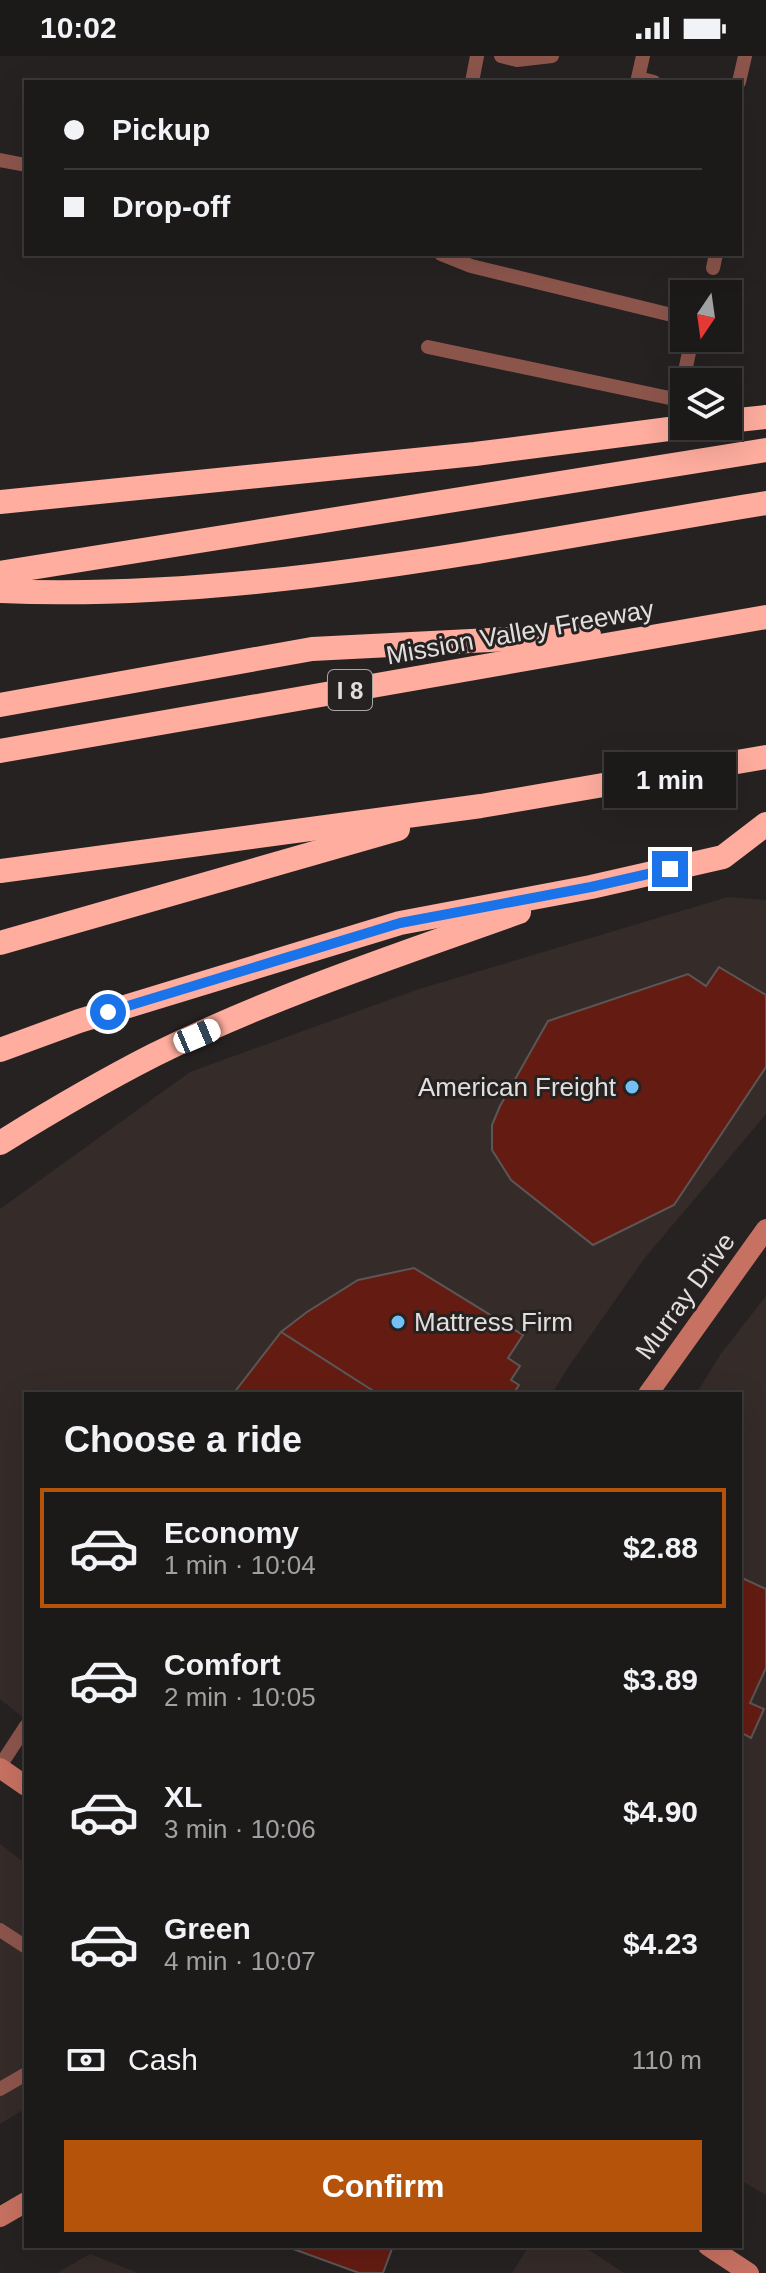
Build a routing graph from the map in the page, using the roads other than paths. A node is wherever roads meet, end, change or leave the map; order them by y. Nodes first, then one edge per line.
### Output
1 (477, 56) edge
2 (501, 56) edge
3 (552, 56) edge
4 (643, 56) edge
5 (745, 56) edge
6 (472, 80) edge
7 (646, 80) edge
8 (739, 80) edge
9 (0, 160) edge
10 (24, 165) edge
11 (446, 256) edge
12 (670, 315) edge
13 (428, 347) dead end
14 (689, 352) edge
15 (766, 417) edge
16 (742, 420) edge
17 (670, 429) edge
18 (766, 450) edge
19 (0, 502) edge
20 (766, 503) edge
21 (0, 573) edge
22 (0, 591) edge
23 (766, 617) edge
24 (699, 629) junction
25 (0, 705) edge
26 (0, 751) edge
27 (766, 757) edge
28 (481, 806) junction
29 (766, 824) edge
30 (0, 871) edge
31 (591, 887) junction
32 (0, 943) edge
33 (0, 1050) edge
34 (0, 1143) edge
35 (766, 1229) edge
36 (649, 1392) edge
37 (24, 1729) edge
38 (0, 1767) edge
39 (24, 1785) edge
40 (0, 1930) edge
41 (24, 1946) edge
42 (24, 2075) edge
43 (0, 2089) edge
44 (24, 2203) edge
45 (0, 2217) edge
46 (711, 2248) edge
47 (749, 2273) edge

1 - 6 lane
2 - 3 lane
4 - 7 lane
5 - 8 lane
9 - 10 lane
11 - 12 lane
13 - 14 lane
15 - 16 highway
17 - 19 highway
18 - 21 highway
20 - 22 highway
23 - 24 highway, Mission Valley Freeway / I 8
24 - 25 highway
24 - 26 highway, Mission Valley Freeway / I 8
27 - 28 highway
28 - 30 highway
28 - 32 highway
29 - 31 highway
31 - 33 highway
31 - 34 highway
35 - 36 main road, Murray Drive
37 - 38 lane
38 - 39 main road
40 - 41 lane
42 - 43 lane
44 - 45 main road
46 - 47 main road

